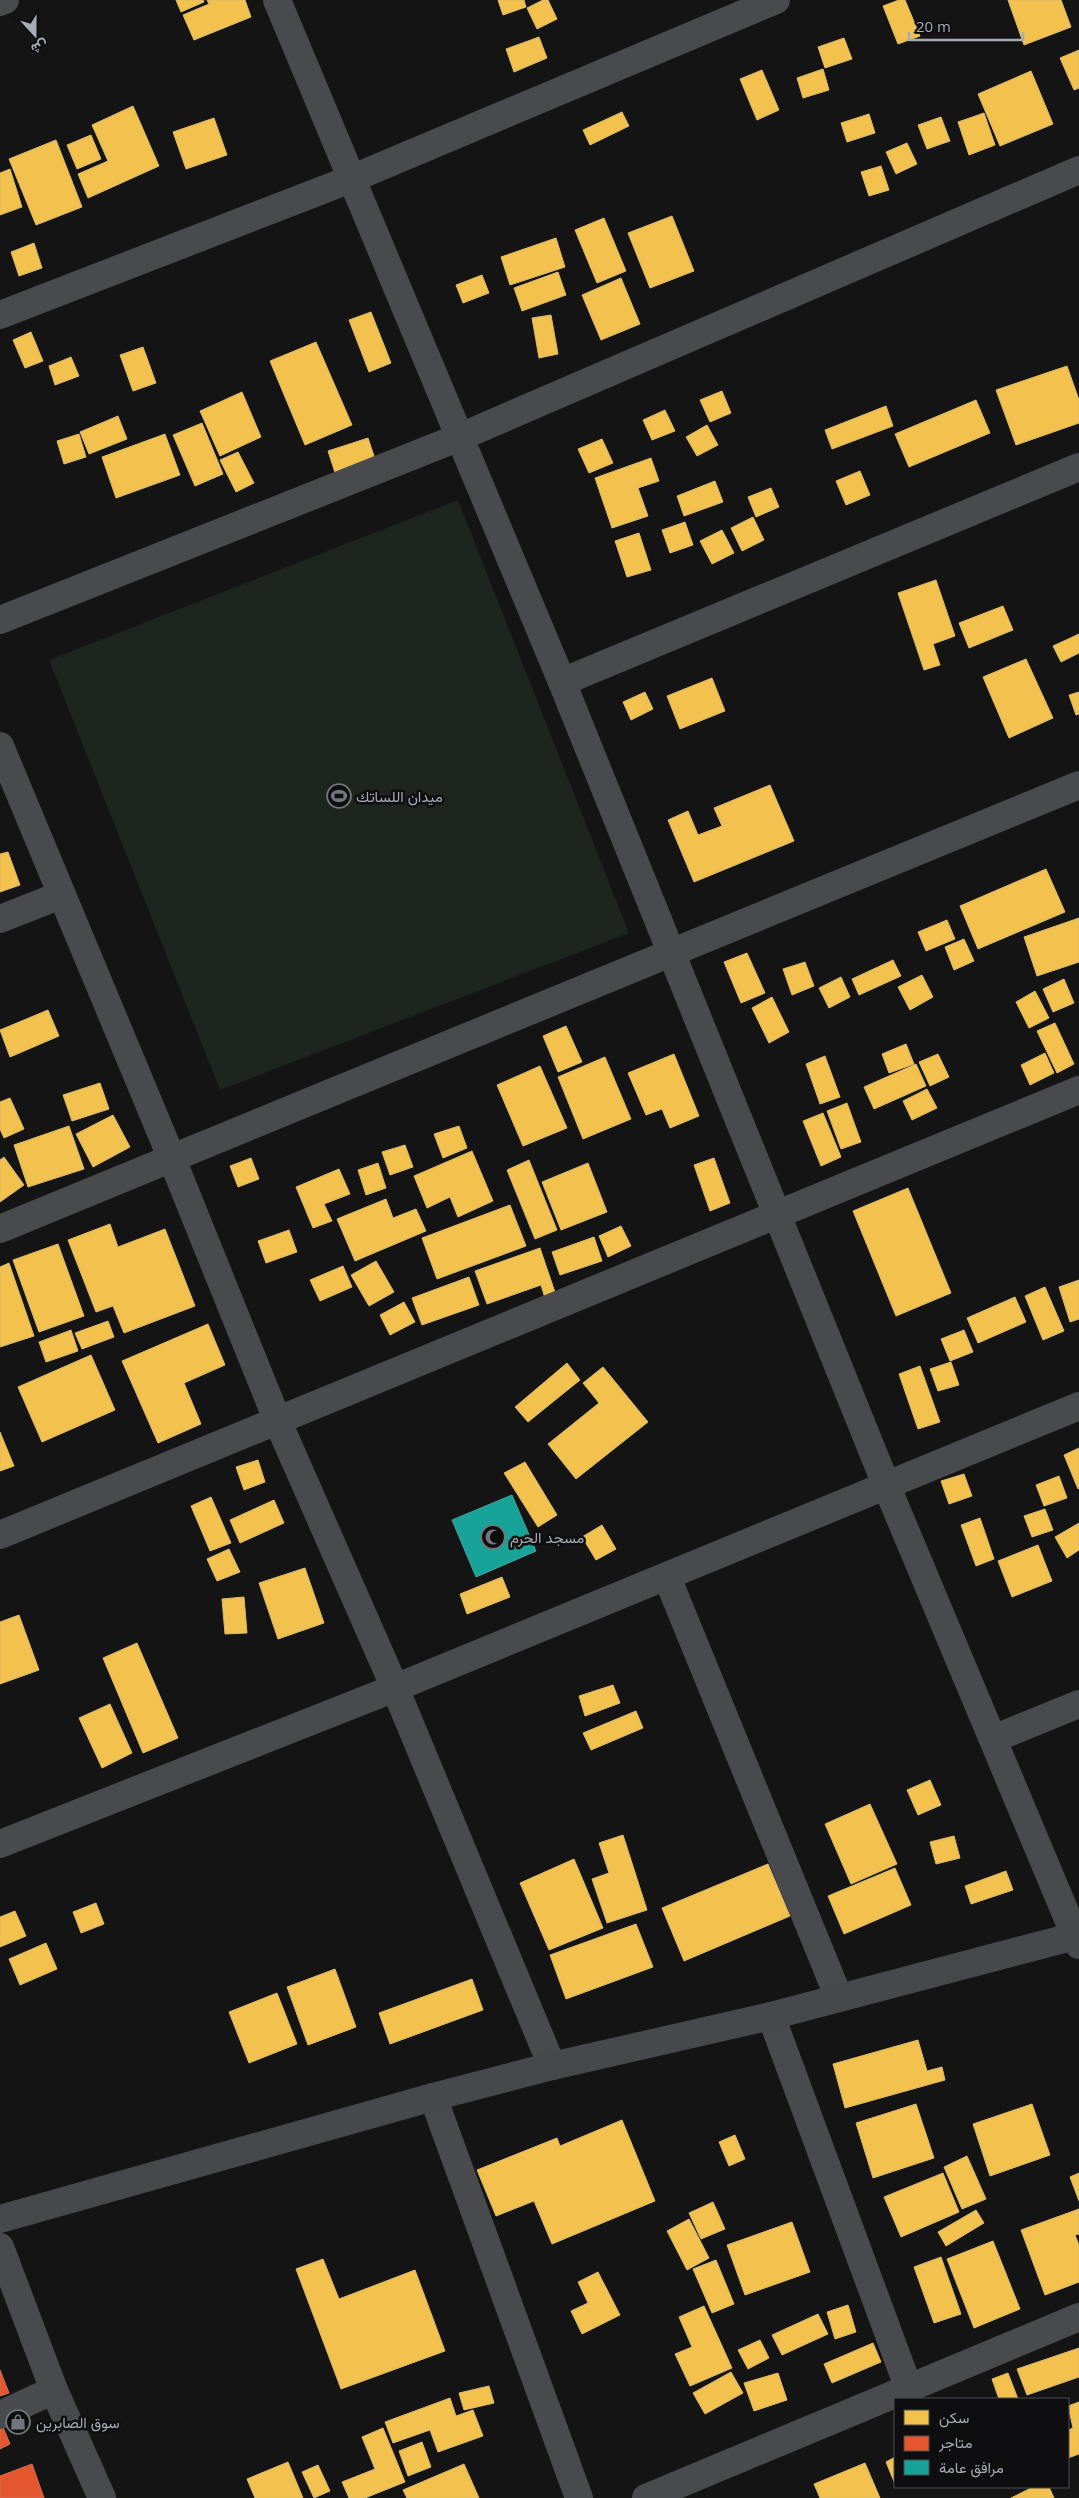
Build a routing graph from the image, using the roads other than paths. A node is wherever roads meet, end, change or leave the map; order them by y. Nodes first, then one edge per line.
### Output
1 (5, 0) edge
2 (277, 0) edge
3 (776, 0) edge
4 (0, 2) edge
5 (1079, 170) edge
6 (351, 179) junction
7 (0, 315) edge
8 (460, 437) junction
9 (1079, 467) edge
10 (0, 620) edge
11 (562, 682) junction
12 (0, 746) edge
13 (1079, 785) edge
14 (61, 895) junction
15 (0, 919) edge
16 (673, 953) junction
17 (1079, 1090) edge
18 (172, 1159) junction
19 (777, 1214) junction
20 (0, 1229) edge
21 (1079, 1406) edge
22 (278, 1422) junction
23 (887, 1487) junction
24 (0, 1535) edge
25 (667, 1577) junction
26 (395, 1688) junction
27 (1079, 1704) edge
28 (993, 1739) junction
29 (0, 1844) edge
30 (1078, 1939) edge
31 (838, 1998) junction
32 (771, 2016) junction
33 (552, 2066) junction
34 (433, 2097) junction
35 (0, 2219) edge
36 (0, 2247) edge
37 (1079, 2316) edge
38 (909, 2389) junction
39 (54, 2390) junction
40 (0, 2415) edge
41 (102, 2498) edge
42 (579, 2498) edge
43 (646, 2498) edge

1 - 4 street
2 - 6 street
3 - 6 street
5 - 8 street
6 - 7 street
6 - 8 street
8 - 10 street
8 - 11 street
9 - 11 street
11 - 16 street
12 - 14 street
13 - 16 street
14 - 15 street
14 - 18 street
16 - 18 street
16 - 19 street
17 - 19 street
18 - 20 street
18 - 22 street
19 - 22 street
19 - 23 street
21 - 23 street
22 - 24 street
22 - 26 street
23 - 25 street
23 - 28 street
25 - 26 street
25 - 31 street
26 - 29 street
26 - 33 street
27 - 28 street
28 - 30 street
30 - 31 street
31 - 32 street
32 - 33 street
32 - 38 street
33 - 34 street
34 - 35 street
34 - 42 street
36 - 39 street
37 - 38 street
38 - 43 street
39 - 40 street
39 - 41 street

